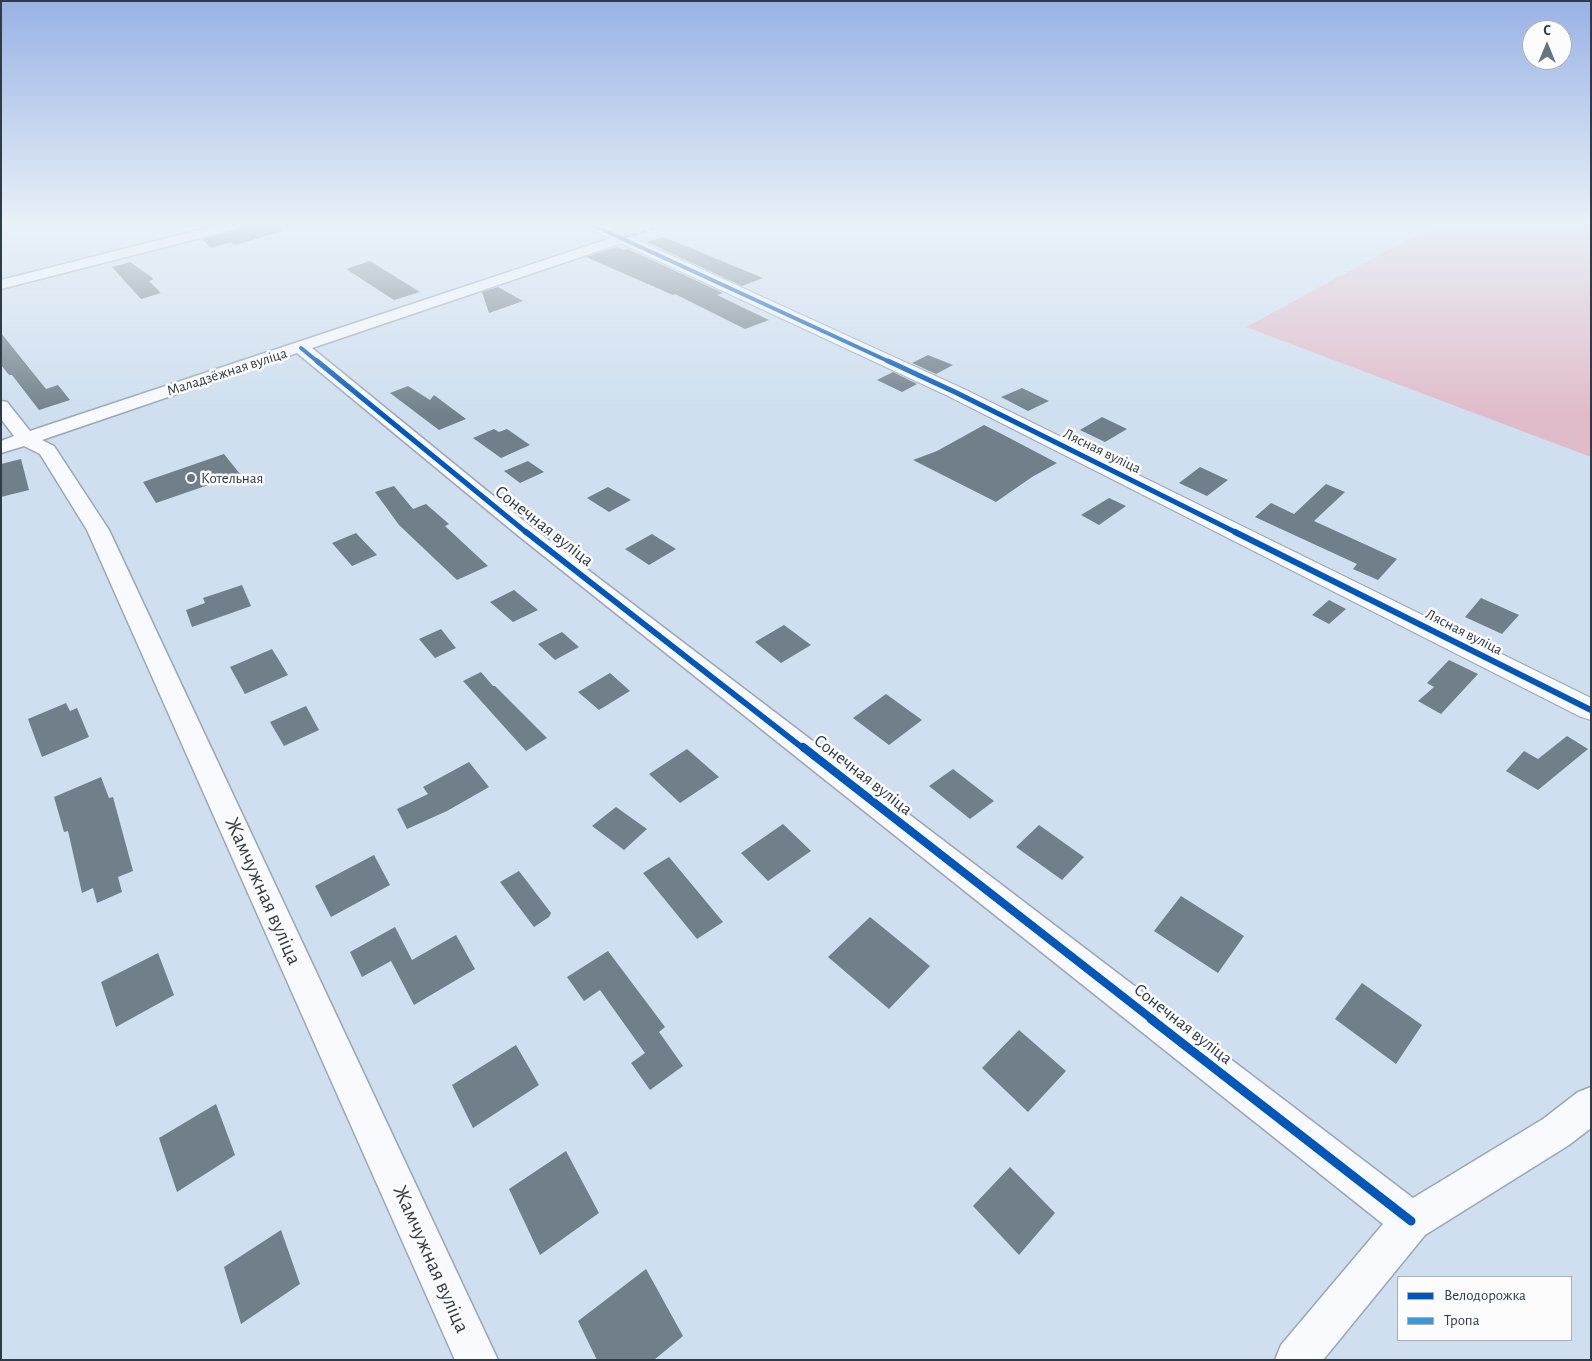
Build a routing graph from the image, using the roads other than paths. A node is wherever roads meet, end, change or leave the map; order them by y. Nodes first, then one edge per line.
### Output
1 (466, 290) edge
2 (734, 290) edge
3 (301, 348) junction
4 (1, 406) edge
5 (14, 443) edge
6 (1591, 710) edge
7 (1591, 1105) edge
8 (1411, 1221) junction
9 (477, 1360) edge
10 (1296, 1360) edge

1 - 3 street, Маладзёжная вуліца
2 - 6 street, Лясная вуліца
3 - 5 street, Маладзёжная вуліца
3 - 8 street, Сонечная вуліца
4 - 5 street
5 - 9 street, Жамчужная вуліца
7 - 8 street
8 - 10 street

